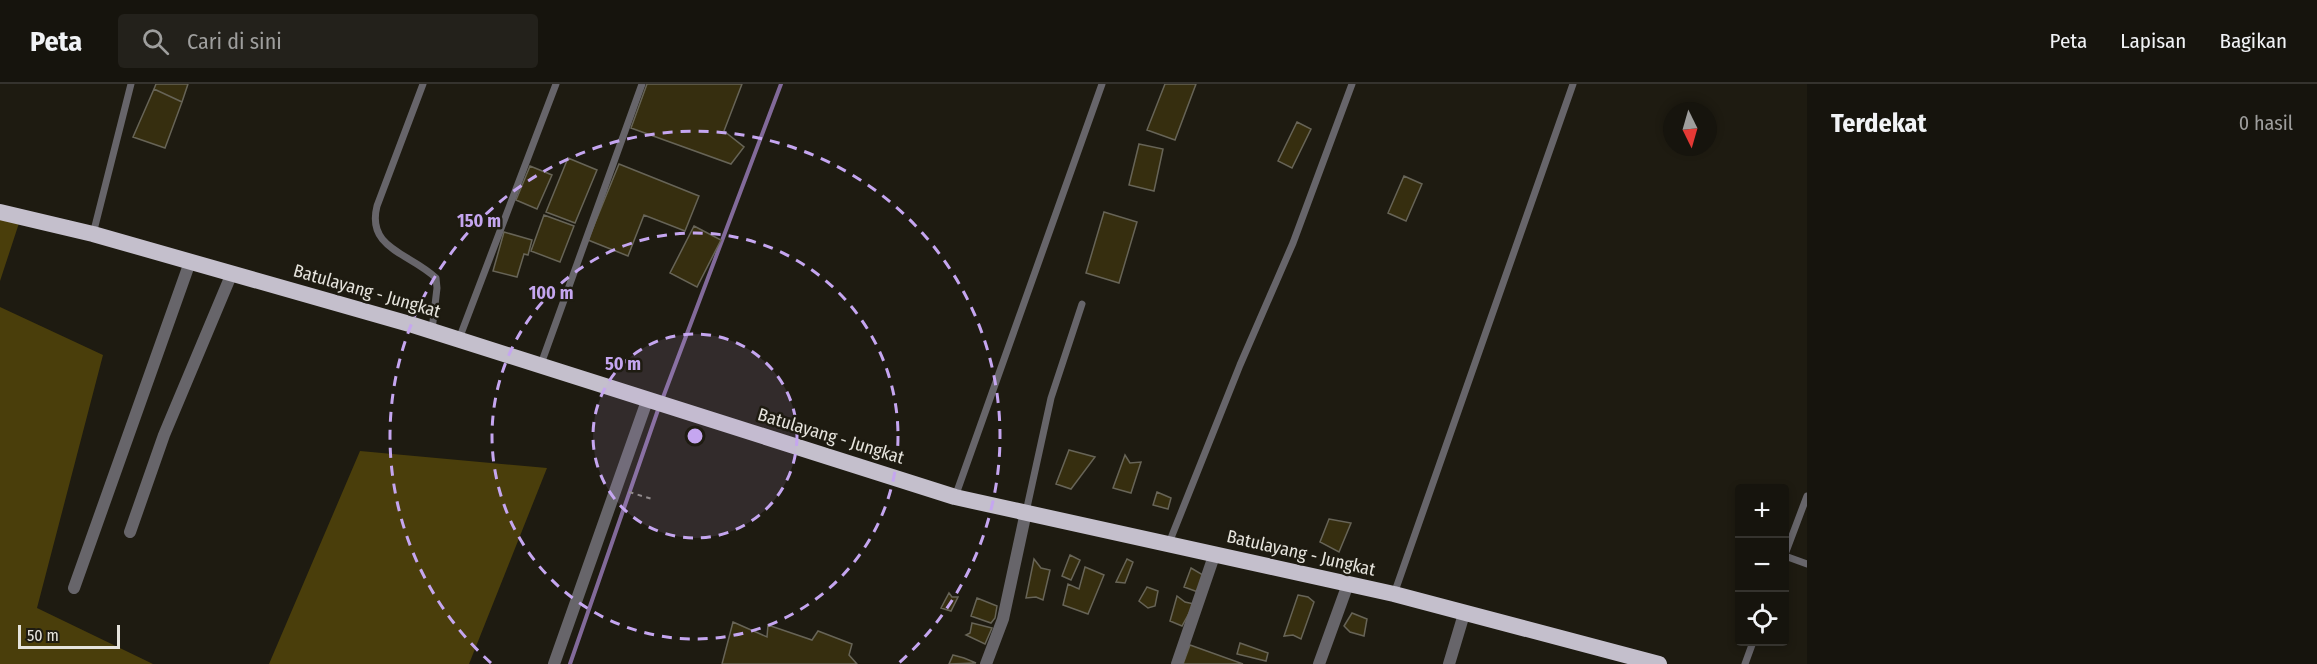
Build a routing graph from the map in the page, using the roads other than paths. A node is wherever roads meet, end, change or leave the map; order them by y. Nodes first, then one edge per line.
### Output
1 (131, 84) edge
2 (423, 84) edge
3 (556, 84) edge
4 (642, 84) edge
5 (1102, 84) edge
6 (1352, 84) edge
7 (1573, 84) edge
8 (0, 212) edge
9 (93, 234) junction
10 (190, 262) junction
11 (232, 273) junction
12 (1082, 304) dead end
13 (431, 330) junction
14 (459, 339) junction
15 (541, 364) junction
16 (657, 401) junction
17 (955, 496) junction
18 (1807, 496) edge
19 (1026, 512) junction
20 (130, 532) dead end
21 (1170, 543) junction
22 (1789, 545) edge
23 (1215, 552) junction
24 (1789, 557) edge
25 (1807, 564) edge
26 (1348, 584) junction
27 (74, 588) dead end
28 (1394, 594) junction
29 (1464, 614) junction
30 (1752, 646) edge
31 (554, 664) edge
32 (986, 664) edge
33 (1177, 664) edge
34 (1319, 664) edge
35 (1449, 664) edge
36 (1659, 664) edge
37 (1745, 664) edge

1 - 9 lane
2 - 13 lane
3 - 14 lane
4 - 15 lane
5 - 17 lane
6 - 21 lane
7 - 28 lane
8 - 9 highway, Batulayang - Jungkat
9 - 10 highway, Batulayang - Jungkat
10 - 11 highway, Batulayang - Jungkat
10 - 27 street
11 - 13 highway, Batulayang - Jungkat
11 - 20 street
12 - 19 lane
13 - 14 highway, Batulayang - Jungkat
14 - 15 highway, Batulayang - Jungkat
15 - 16 highway, Batulayang - Jungkat
16 - 17 highway, Batulayang - Jungkat
16 - 31 street
17 - 19 highway, Batulayang - Jungkat
18 - 22 lane
19 - 21 highway, Batulayang - Jungkat
19 - 32 street
21 - 23 highway, Batulayang - Jungkat
23 - 26 highway, Batulayang - Jungkat
23 - 33 street
24 - 25 lane
26 - 28 highway, Batulayang - Jungkat
26 - 34 street
28 - 29 highway, Batulayang - Jungkat
29 - 35 street
29 - 36 highway, Batulayang - Jungkat
30 - 37 lane

